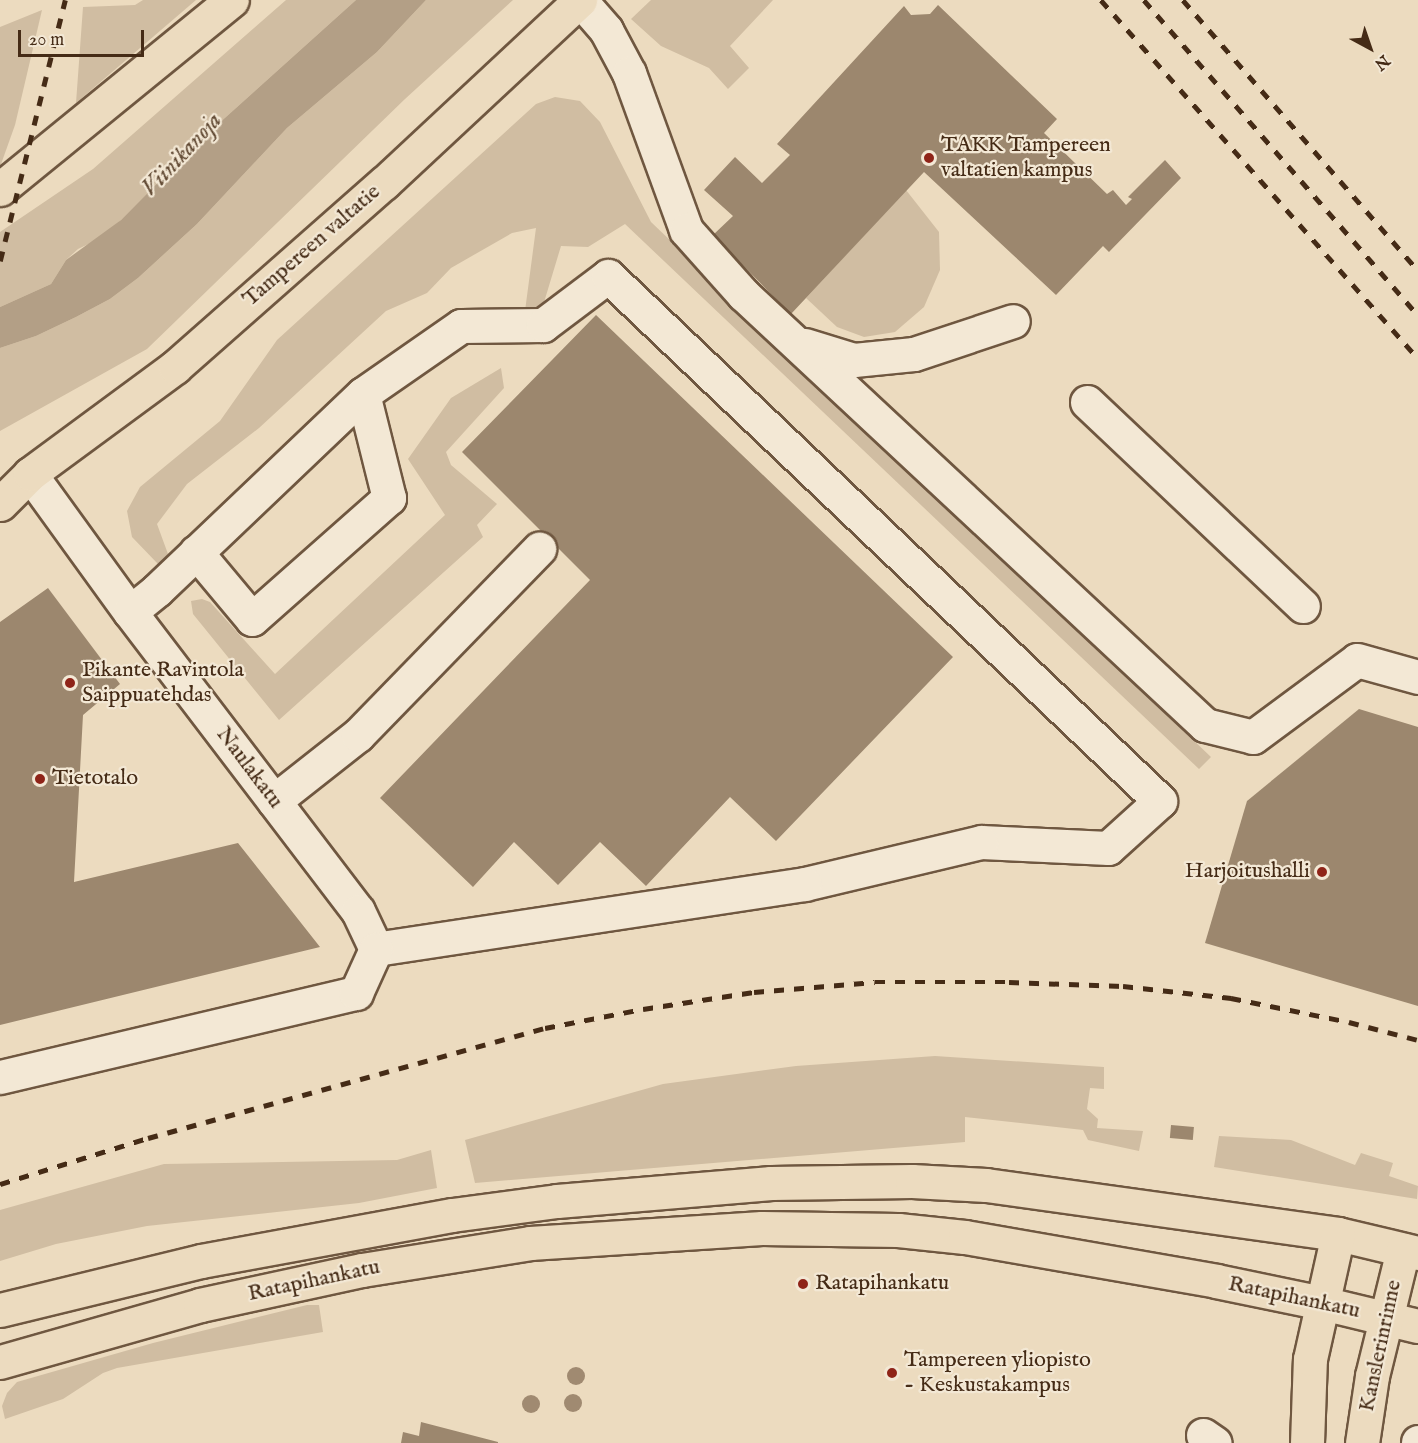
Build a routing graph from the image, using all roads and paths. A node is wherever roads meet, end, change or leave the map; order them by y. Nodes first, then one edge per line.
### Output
1 (232, 0) edge
2 (580, 0) edge
3 (0, 189) edge
4 (1013, 321) dead end
5 (798, 342) junction
6 (363, 394) junction
7 (1087, 402) dead end
8 (15, 478) edge
9 (0, 504) edge
10 (539, 549) dead end
11 (196, 552) junction
12 (1303, 606) dead end
13 (130, 612) junction
14 (1418, 677) edge
15 (274, 801) junction
16 (376, 949) junction
17 (0, 1077) edge
18 (1338, 1234) junction
19 (1410, 1251) edge
20 (1322, 1302) junction
21 (0, 1310) edge
22 (1386, 1318) junction
23 (1418, 1326) edge
24 (0, 1362) edge
25 (1308, 1443) edge
26 (1362, 1443) edge

1 - 3 main road
2 - 5 street
2 - 8 main road, Tampereen valtatie
4 - 5 street
5 - 14 street
6 - 11 street
6 - 11 street
6 - 16 street
7 - 12 street
8 - 9 main road, Tampereen valtatie
8 - 13 street, Naulakatu
10 - 15 street
11 - 13 street
13 - 15 street, Naulakatu
15 - 16 street, Naulakatu
16 - 17 street
18 - 19 main road, Ratapihankatu
18 - 20 main road
18 - 21 main road, Ratapihankatu
19 - 22 main road, Kanslerinrinne
20 - 22 main road, Ratapihankatu
20 - 24 main road, Ratapihankatu
20 - 25 main road
22 - 23 main road, Ratapihankatu
22 - 26 main road, Kanslerinrinne

